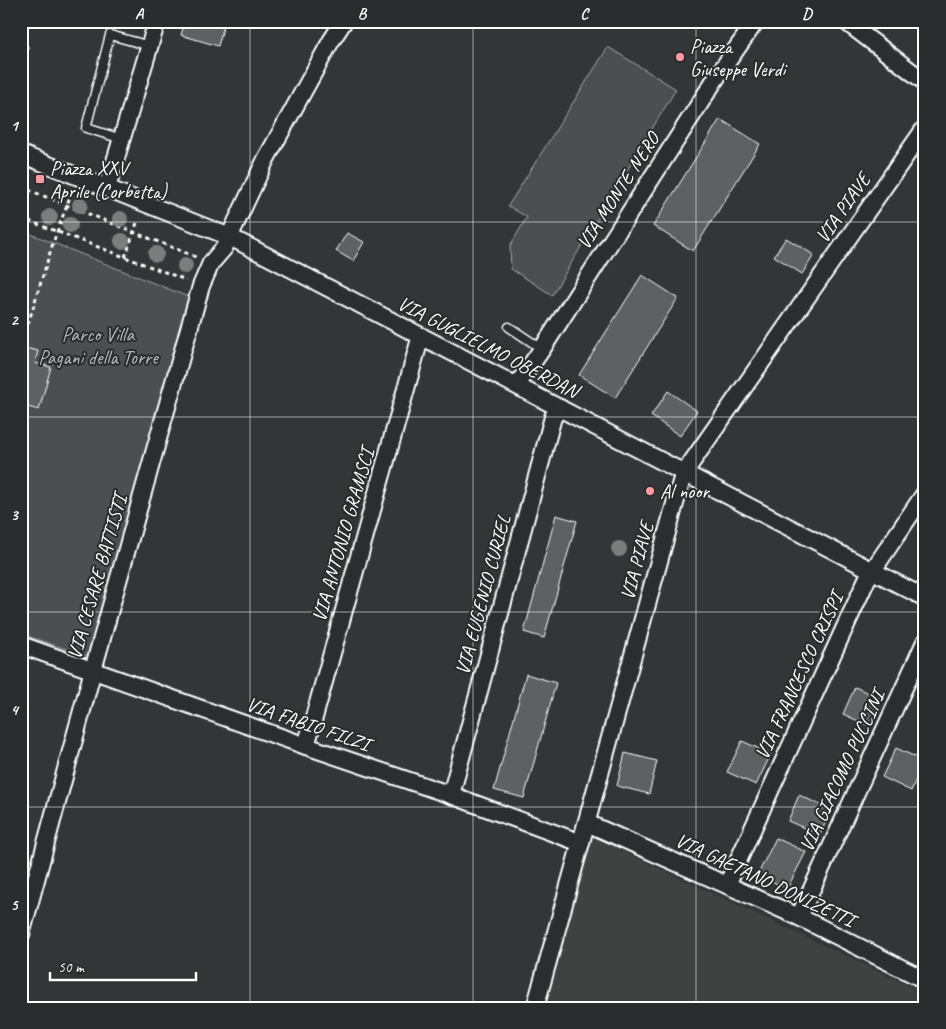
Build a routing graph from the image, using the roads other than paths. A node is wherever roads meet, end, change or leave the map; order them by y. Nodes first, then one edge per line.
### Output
1 (157, 21) edge
2 (344, 21) edge
3 (756, 21) edge
4 (844, 21) edge
5 (150, 46) junction
6 (925, 82) edge
7 (925, 128) edge
8 (123, 139) junction
9 (21, 154) edge
10 (108, 188) junction
11 (230, 238) junction
12 (509, 327) dead end
13 (422, 336) junction
14 (542, 349) junction
15 (517, 385) junction
16 (560, 408) junction
17 (685, 474) junction
18 (925, 493) edge
19 (873, 570) junction
20 (925, 598) edge
21 (925, 642) edge
22 (21, 645) edge
23 (93, 670) junction
24 (306, 746) junction
25 (451, 796) junction
26 (587, 823) junction
27 (581, 843) junction
28 (727, 885) junction
29 (799, 917) junction
30 (22, 931) edge
31 (923, 973) edge
32 (535, 1008) edge

1 - 5 street
2 - 11 street, VIA CESARE BATTISTI
3 - 14 street, VIA MONTE NERO
4 - 6 street
5 - 8 street
5 - 8 lane
7 - 17 street, VIA PIAVE
8 - 10 street
9 - 10 street, VIA GUGLIELMO OBERDAN
10 - 11 street, VIA GUGLIELMO OBERDAN
11 - 13 street, VIA GUGLIELMO OBERDAN
11 - 23 street, VIA CESARE BATTISTI
12 - 14 lane
13 - 15 street, VIA GUGLIELMO OBERDAN
13 - 24 street, VIA ANTONIO GRAMSCI
14 - 15 street, VIA MONTE NERO
15 - 16 street, VIA GUGLIELMO OBERDAN
16 - 17 street, VIA GUGLIELMO OBERDAN
16 - 25 street, VIA EUGENIO CURIEL
17 - 19 street, VIA GUGLIELMO OBERDAN
17 - 26 street, VIA PIAVE
18 - 19 street, VIA FRANCESCO CRISPI
19 - 20 street, VIA GUGLIELMO OBERDAN
19 - 28 street, VIA FRANCESCO CRISPI
21 - 29 street, VIA GIACOMO PUCCINI
22 - 23 street, VIA FABIO FILZI
23 - 24 street, VIA FABIO FILZI
23 - 30 street, VIA CESARE BATTISTI
24 - 25 street, VIA FABIO FILZI
25 - 27 street, VIA FABIO FILZI
26 - 27 street, VIA PIAVE
26 - 28 street, VIA GAETANO DONIZETTI
27 - 32 street, VIA PIAVE
28 - 29 street, VIA GAETANO DONIZETTI
29 - 31 street, VIA GAETANO DONIZETTI

